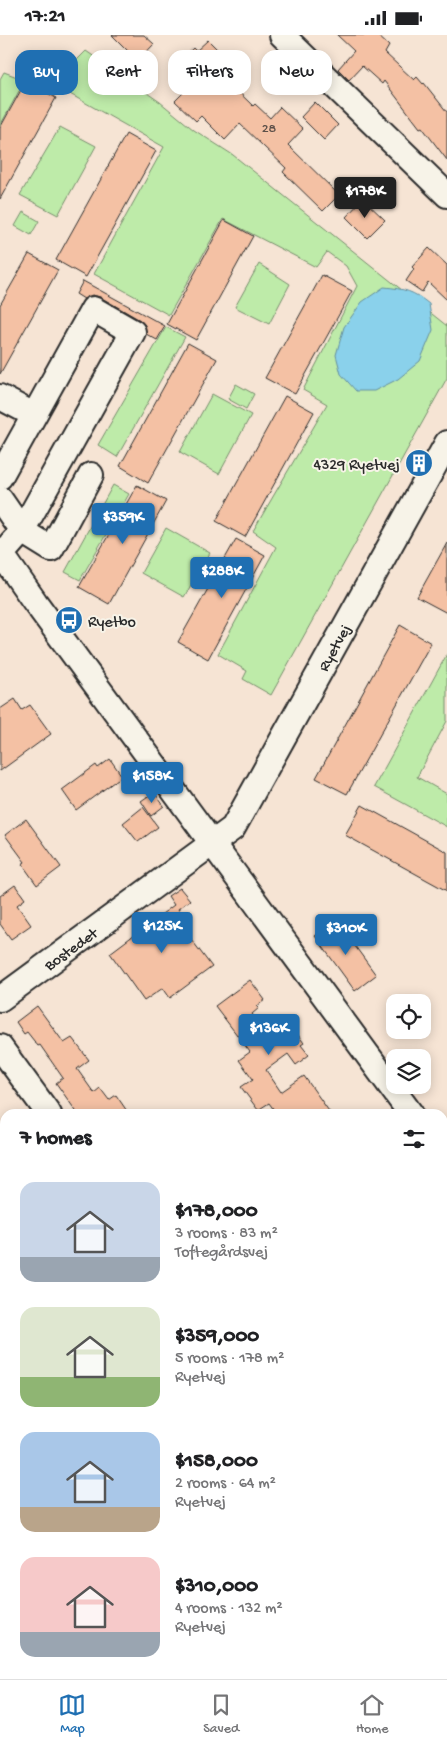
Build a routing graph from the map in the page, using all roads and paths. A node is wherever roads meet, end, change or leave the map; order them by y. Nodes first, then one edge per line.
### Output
1 (282, 35) edge
2 (447, 195) edge
3 (0, 397) edge
4 (34, 415) junction
5 (447, 443) edge
6 (91, 475) dead end
7 (0, 477) edge
8 (0, 499) edge
9 (22, 531) junction
10 (1, 553) edge
11 (212, 844) junction
12 (0, 999) edge
13 (0, 1047) edge
14 (45, 1109) edge
15 (407, 1109) edge

1 - 2 street
3 - 4 street
4 - 7 street
4 - 9 street
5 - 11 street, Ryetvej
6 - 9 street
8 - 9 street
9 - 10 street
10 - 11 street
11 - 12 street, Bostedet
11 - 15 street
13 - 14 street

